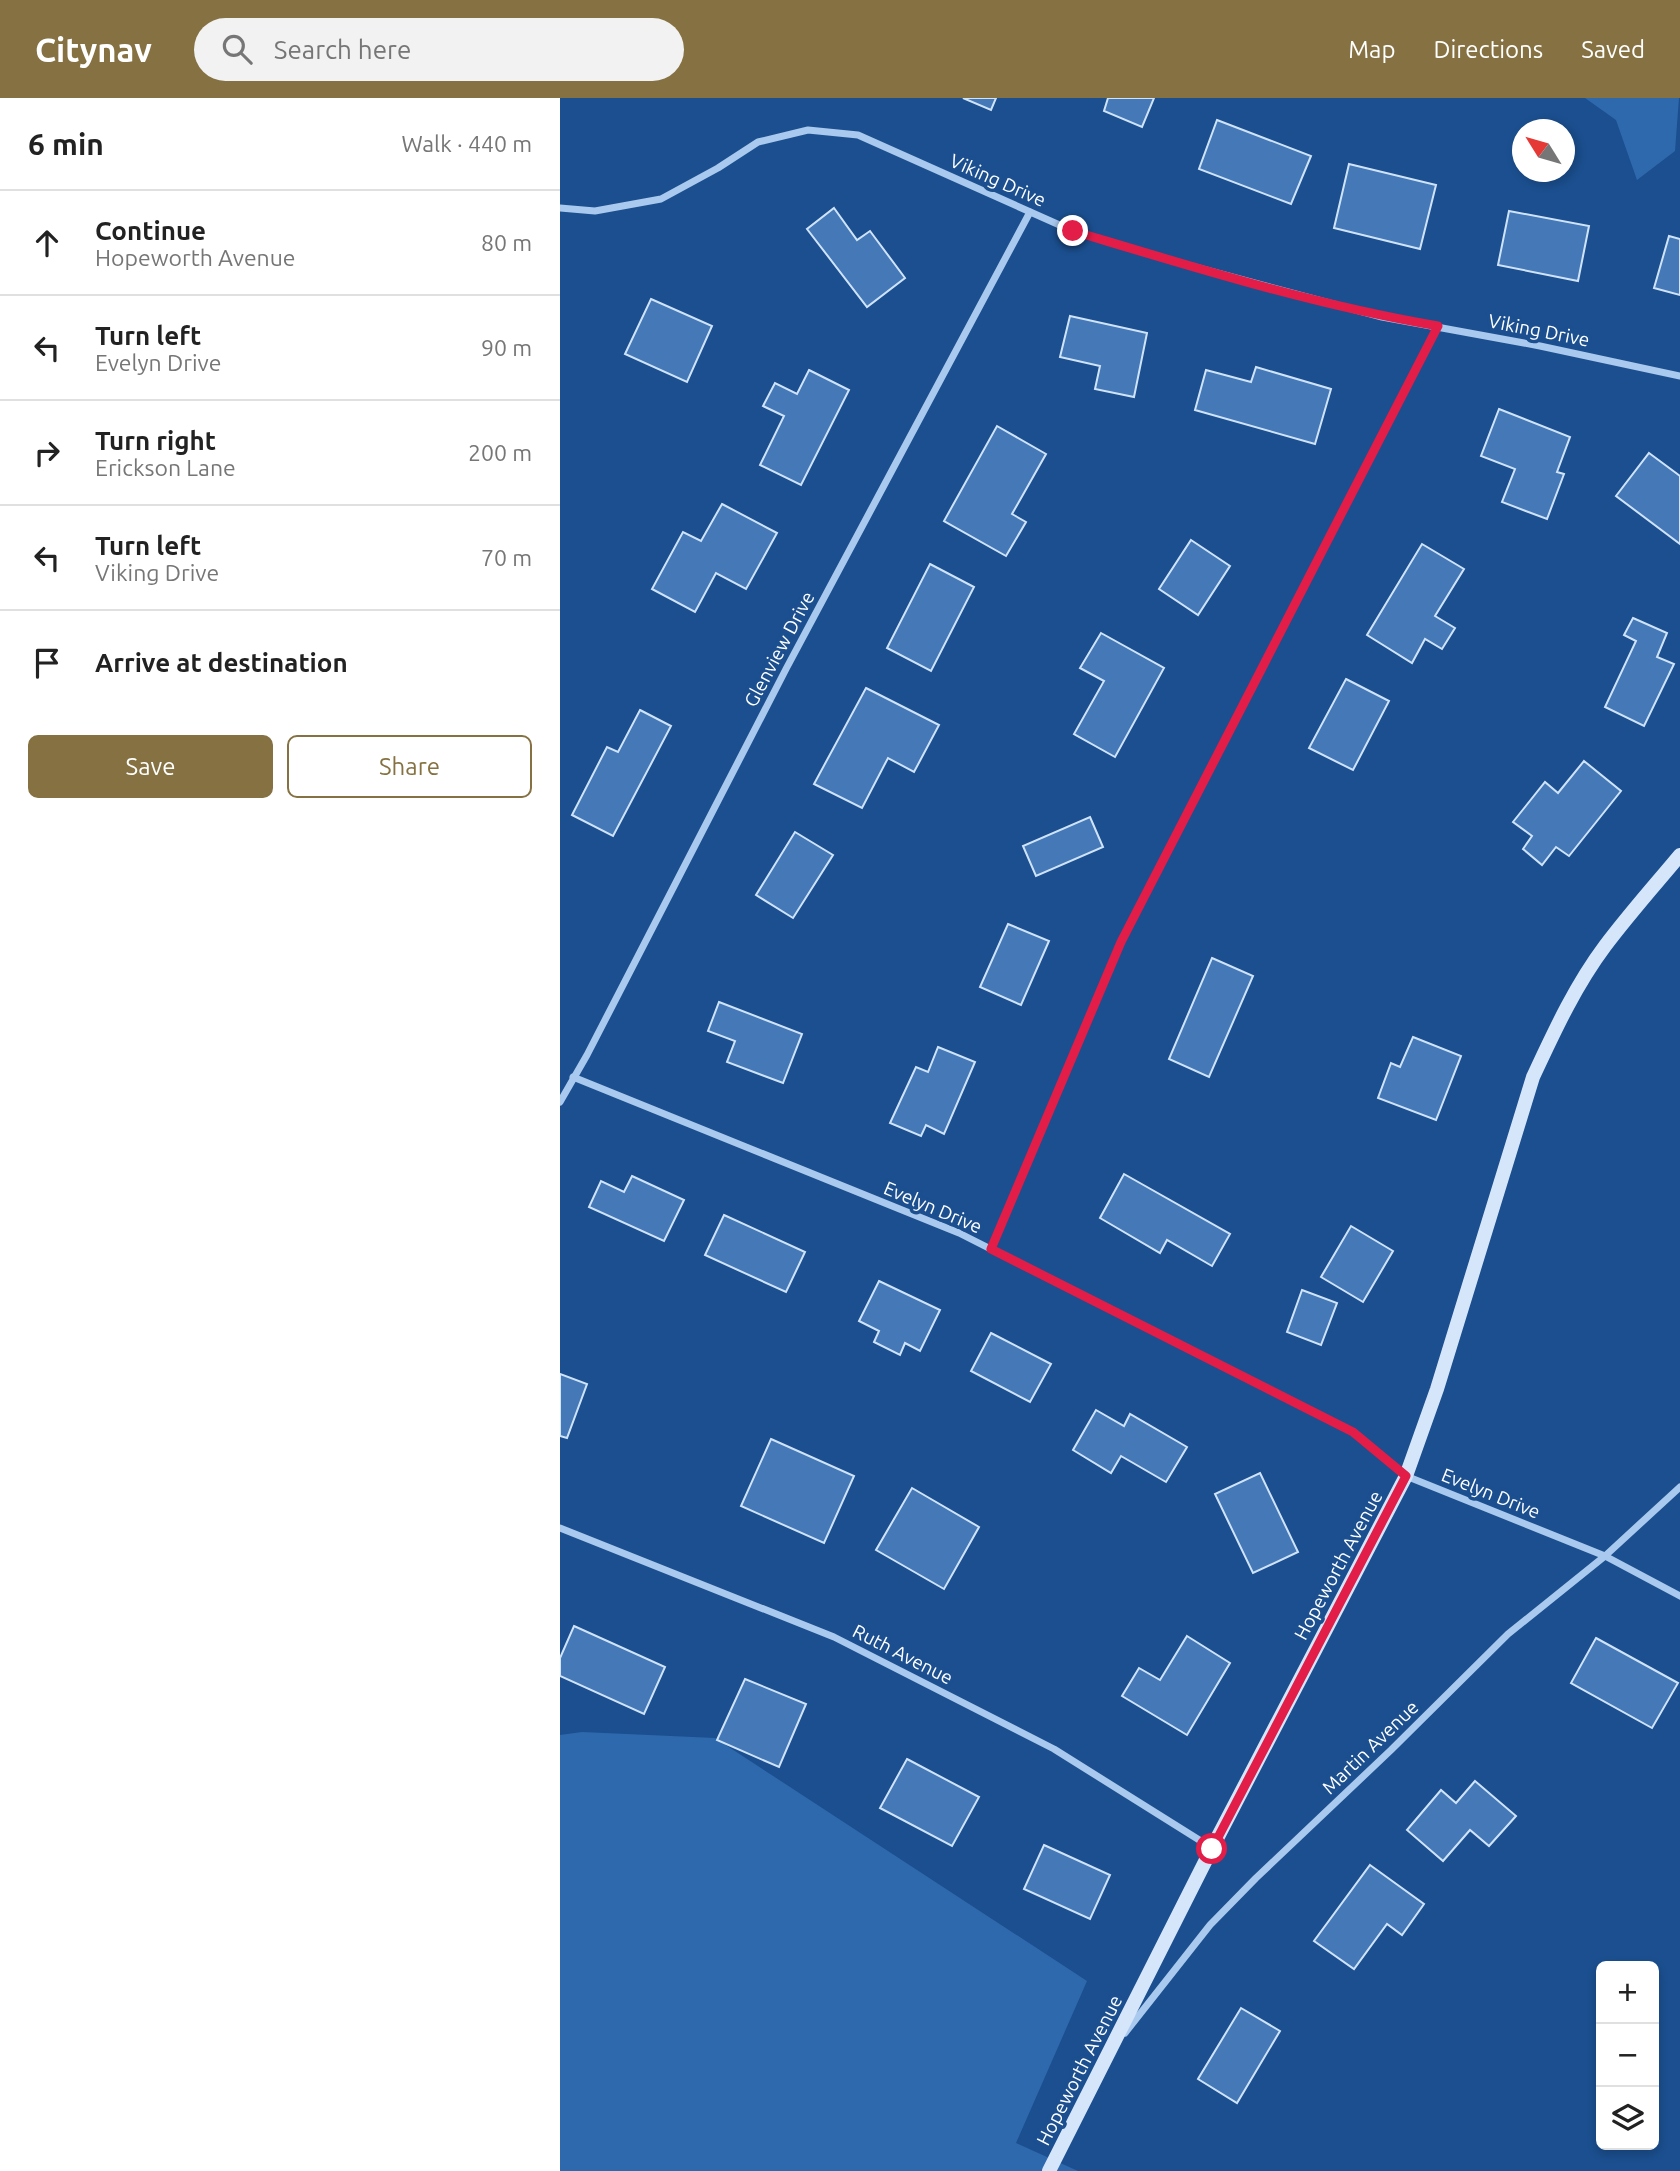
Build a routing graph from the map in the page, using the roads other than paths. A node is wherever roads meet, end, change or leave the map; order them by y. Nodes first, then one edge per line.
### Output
1 (560, 208) edge
2 (1030, 212) junction
3 (1438, 326) junction
4 (1680, 376) edge
5 (1680, 855) edge
6 (573, 1077) junction
7 (560, 1102) edge
8 (991, 1249) junction
9 (1406, 1476) junction
10 (1680, 1487) edge
11 (560, 1528) edge
12 (1605, 1556) junction
13 (1680, 1596) edge
14 (1212, 1849) junction
15 (1107, 2056) junction
16 (1049, 2171) edge

1 - 2 street, Viking Drive
2 - 3 street, Viking Drive
2 - 6 street, Glenview Drive
3 - 4 street, Viking Drive
3 - 8 street
5 - 9 street, Hopeworth Avenue
6 - 7 street, Glenview Drive
6 - 8 street, Evelyn Drive
8 - 9 street, Evelyn Drive
9 - 12 street, Evelyn Drive
9 - 14 street, Hopeworth Avenue
10 - 12 street, Martin Avenue
11 - 14 street, Ruth Avenue
12 - 13 street, Evelyn Drive
12 - 15 street, Martin Avenue
14 - 15 street, Hopeworth Avenue
15 - 16 street, Hopeworth Avenue

